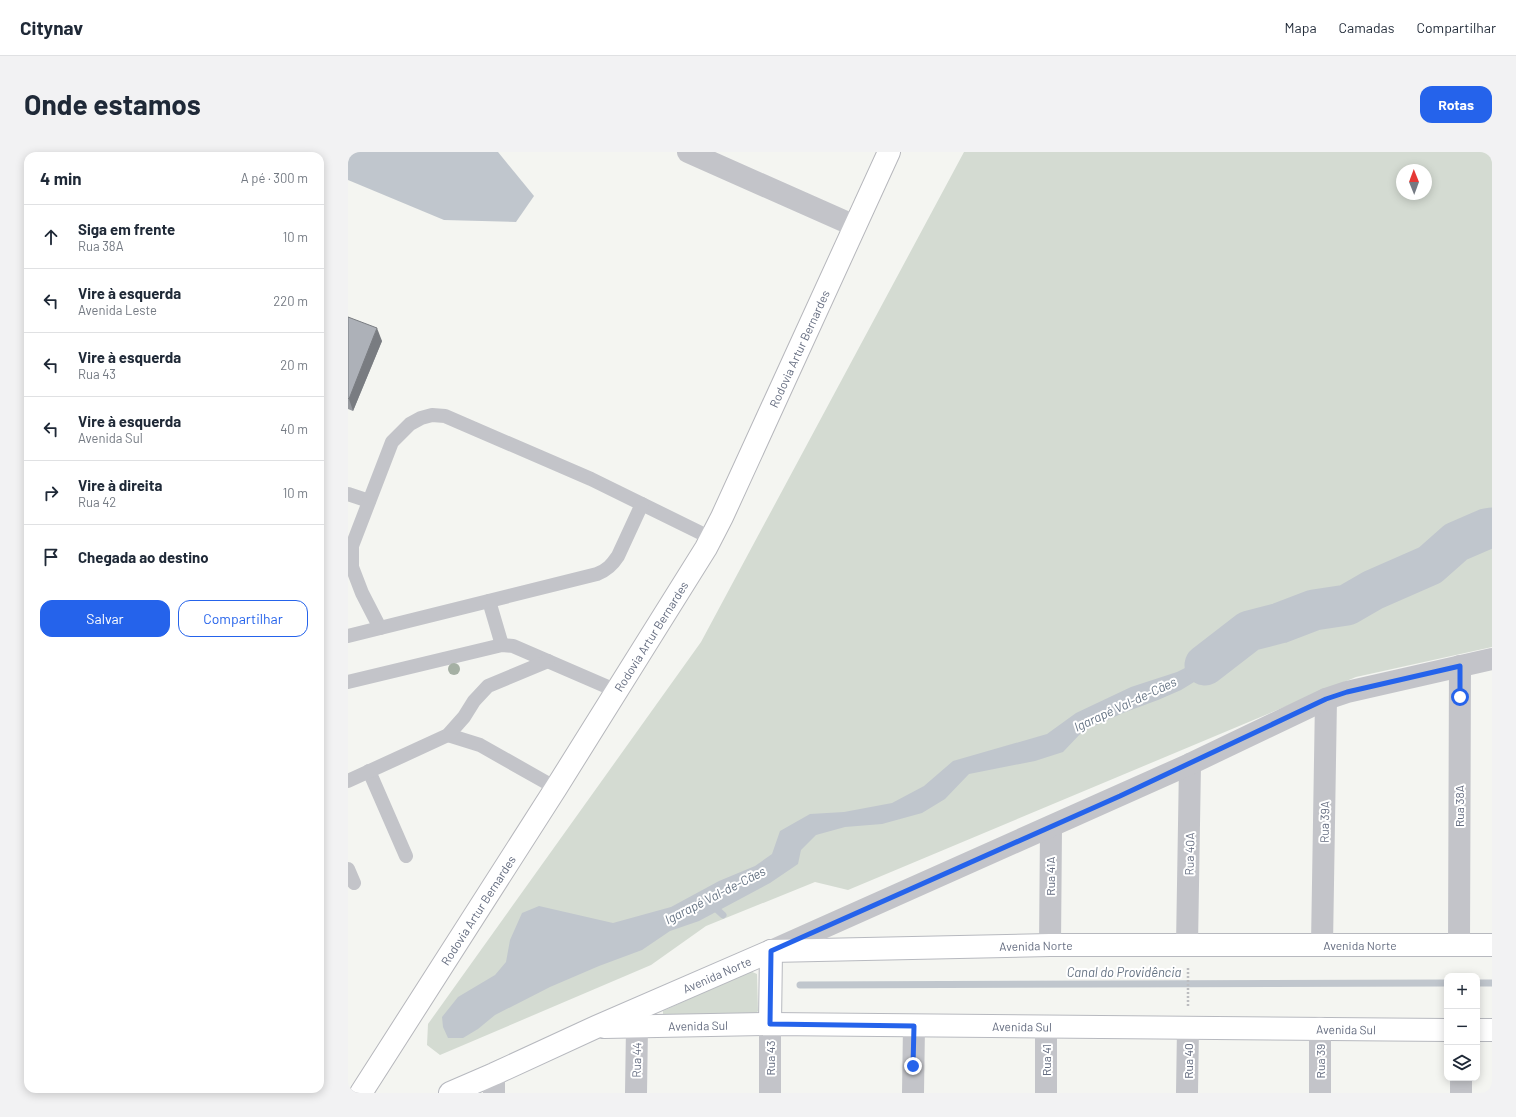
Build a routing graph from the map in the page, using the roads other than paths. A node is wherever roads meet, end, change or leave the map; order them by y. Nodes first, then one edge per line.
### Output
1 (688, 152) edge
2 (889, 152) edge
3 (855, 226) junction
4 (348, 494) edge
5 (369, 501) junction
6 (642, 504) junction
7 (711, 538) junction
8 (489, 601) junction
9 (380, 628) junction
10 (348, 636) edge
11 (502, 645) junction
12 (1492, 659) edge
13 (548, 661) junction
14 (1460, 666) junction
15 (348, 682) edge
16 (617, 691) junction
17 (1326, 699) junction
18 (448, 735) junction
19 (1190, 764) junction
20 (369, 771) junction
21 (348, 781) edge
22 (556, 788) junction
23 (1051, 827) junction
24 (406, 856) dead end
25 (348, 869) edge
26 (354, 883) dead end
27 (1050, 935) junction
28 (1187, 945) junction
29 (1322, 945) junction
30 (1459, 945) junction
31 (1492, 945) edge
32 (771, 951) junction
33 (1188, 1019) junction
34 (770, 1024) junction
35 (914, 1026) junction
36 (596, 1027) junction
37 (637, 1027) junction
38 (1046, 1027) junction
39 (1320, 1028) junction
40 (1444, 1030) edge
41 (1480, 1030) edge
42 (1492, 1030) edge
43 (1462, 1081) edge
44 (494, 1084) edge
45 (362, 1093) edge
46 (450, 1093) edge
47 (636, 1093) edge
48 (770, 1093) edge
49 (912, 1093) edge
50 (1046, 1093) edge
51 (1187, 1093) edge
52 (1320, 1093) edge
53 (1462, 1093) edge

1 - 3 street
2 - 3 street, Rodovia Artur Bernardes
3 - 7 street, Rodovia Artur Bernardes
4 - 5 lane
5 - 6 lane
5 - 9 lane
6 - 7 lane
6 - 8 lane
7 - 16 street, Rodovia Artur Bernardes
8 - 9 lane
8 - 11 lane
9 - 10 lane
11 - 13 lane
11 - 15 lane
12 - 14 street
13 - 16 lane
13 - 18 lane
14 - 17 street
14 - 30 street, Rua 38A
16 - 22 street, Rodovia Artur Bernardes
17 - 19 street
17 - 29 street, Rua 39A
18 - 20 lane
18 - 22 lane
19 - 23 street
19 - 28 street, Rua 40A
20 - 21 lane
20 - 24 lane
22 - 45 street, Rodovia Artur Bernardes
23 - 27 street, Rua 41A
23 - 32 street
25 - 26 lane
27 - 28 street, Avenida Norte
27 - 32 street, Avenida Norte
28 - 29 street, Avenida Norte
29 - 30 street, Avenida Norte
30 - 31 street, Avenida Norte
32 - 34 street, Rua 43
32 - 36 street, Avenida Norte
33 - 38 street, Avenida Sul
33 - 39 street, Avenida Sul
33 - 51 street, Rua 40
34 - 35 street, Avenida Sul
34 - 37 street, Avenida Sul
34 - 48 street, Rua 43
35 - 38 street, Avenida Sul
35 - 49 street
36 - 37 street, Avenida Sul
36 - 44 street, Avenida Norte
37 - 47 street, Rua 44
38 - 50 street, Rua 41
39 - 40 street, Avenida Sul
39 - 52 street, Rua 39
41 - 42 street
43 - 53 street
44 - 46 street, Avenida Norte

